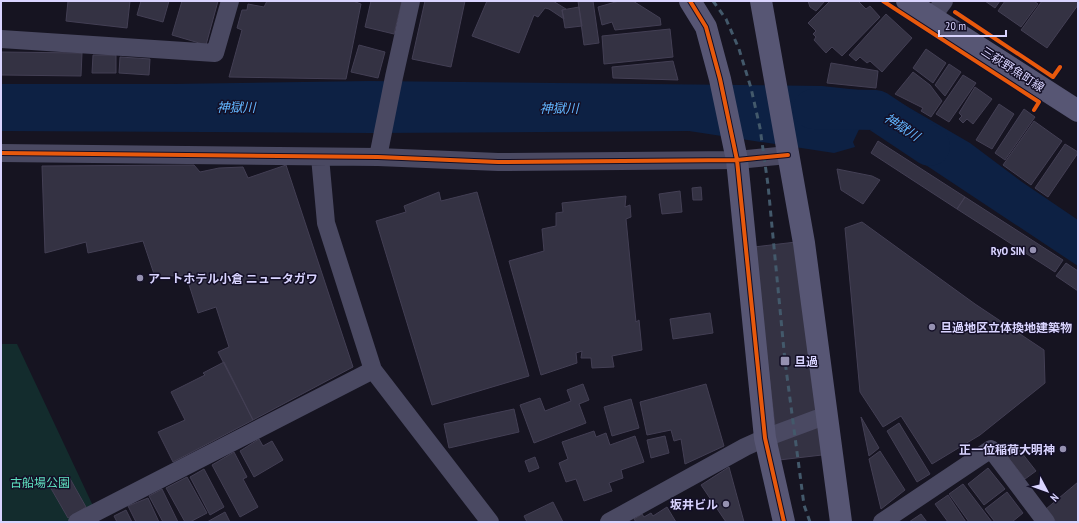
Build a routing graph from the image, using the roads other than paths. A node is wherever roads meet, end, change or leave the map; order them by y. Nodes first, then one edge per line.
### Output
1 (230, 1) edge
2 (411, 1) edge
3 (690, 1) edge
4 (761, 1) edge
5 (907, 1) edge
6 (938, 9) edge
7 (1, 39) edge
8 (1078, 111) edge
9 (1, 153) edge
10 (788, 155) junction
11 (320, 157) junction
12 (378, 157) junction
13 (737, 160) junction
14 (372, 370) junction
15 (827, 415) junction
16 (765, 438) junction
17 (77, 522) edge
18 (490, 522) edge
19 (609, 522) edge
20 (784, 522) edge
21 (841, 522) edge
22 (882, 522) edge
23 (1046, 522) edge

1 - 7 street
2 - 12 street
3 - 13 street
4 - 10 street
5 - 6 street, 三萩野魚町線
6 - 8 street, 三萩野魚町線
9 - 11 street
10 - 13 street
10 - 15 street
11 - 12 street
11 - 14 street
12 - 13 street
13 - 16 street
14 - 17 street
14 - 18 street
15 - 16 street
15 - 21 street
16 - 19 street
16 - 20 street
22 - 23 street

